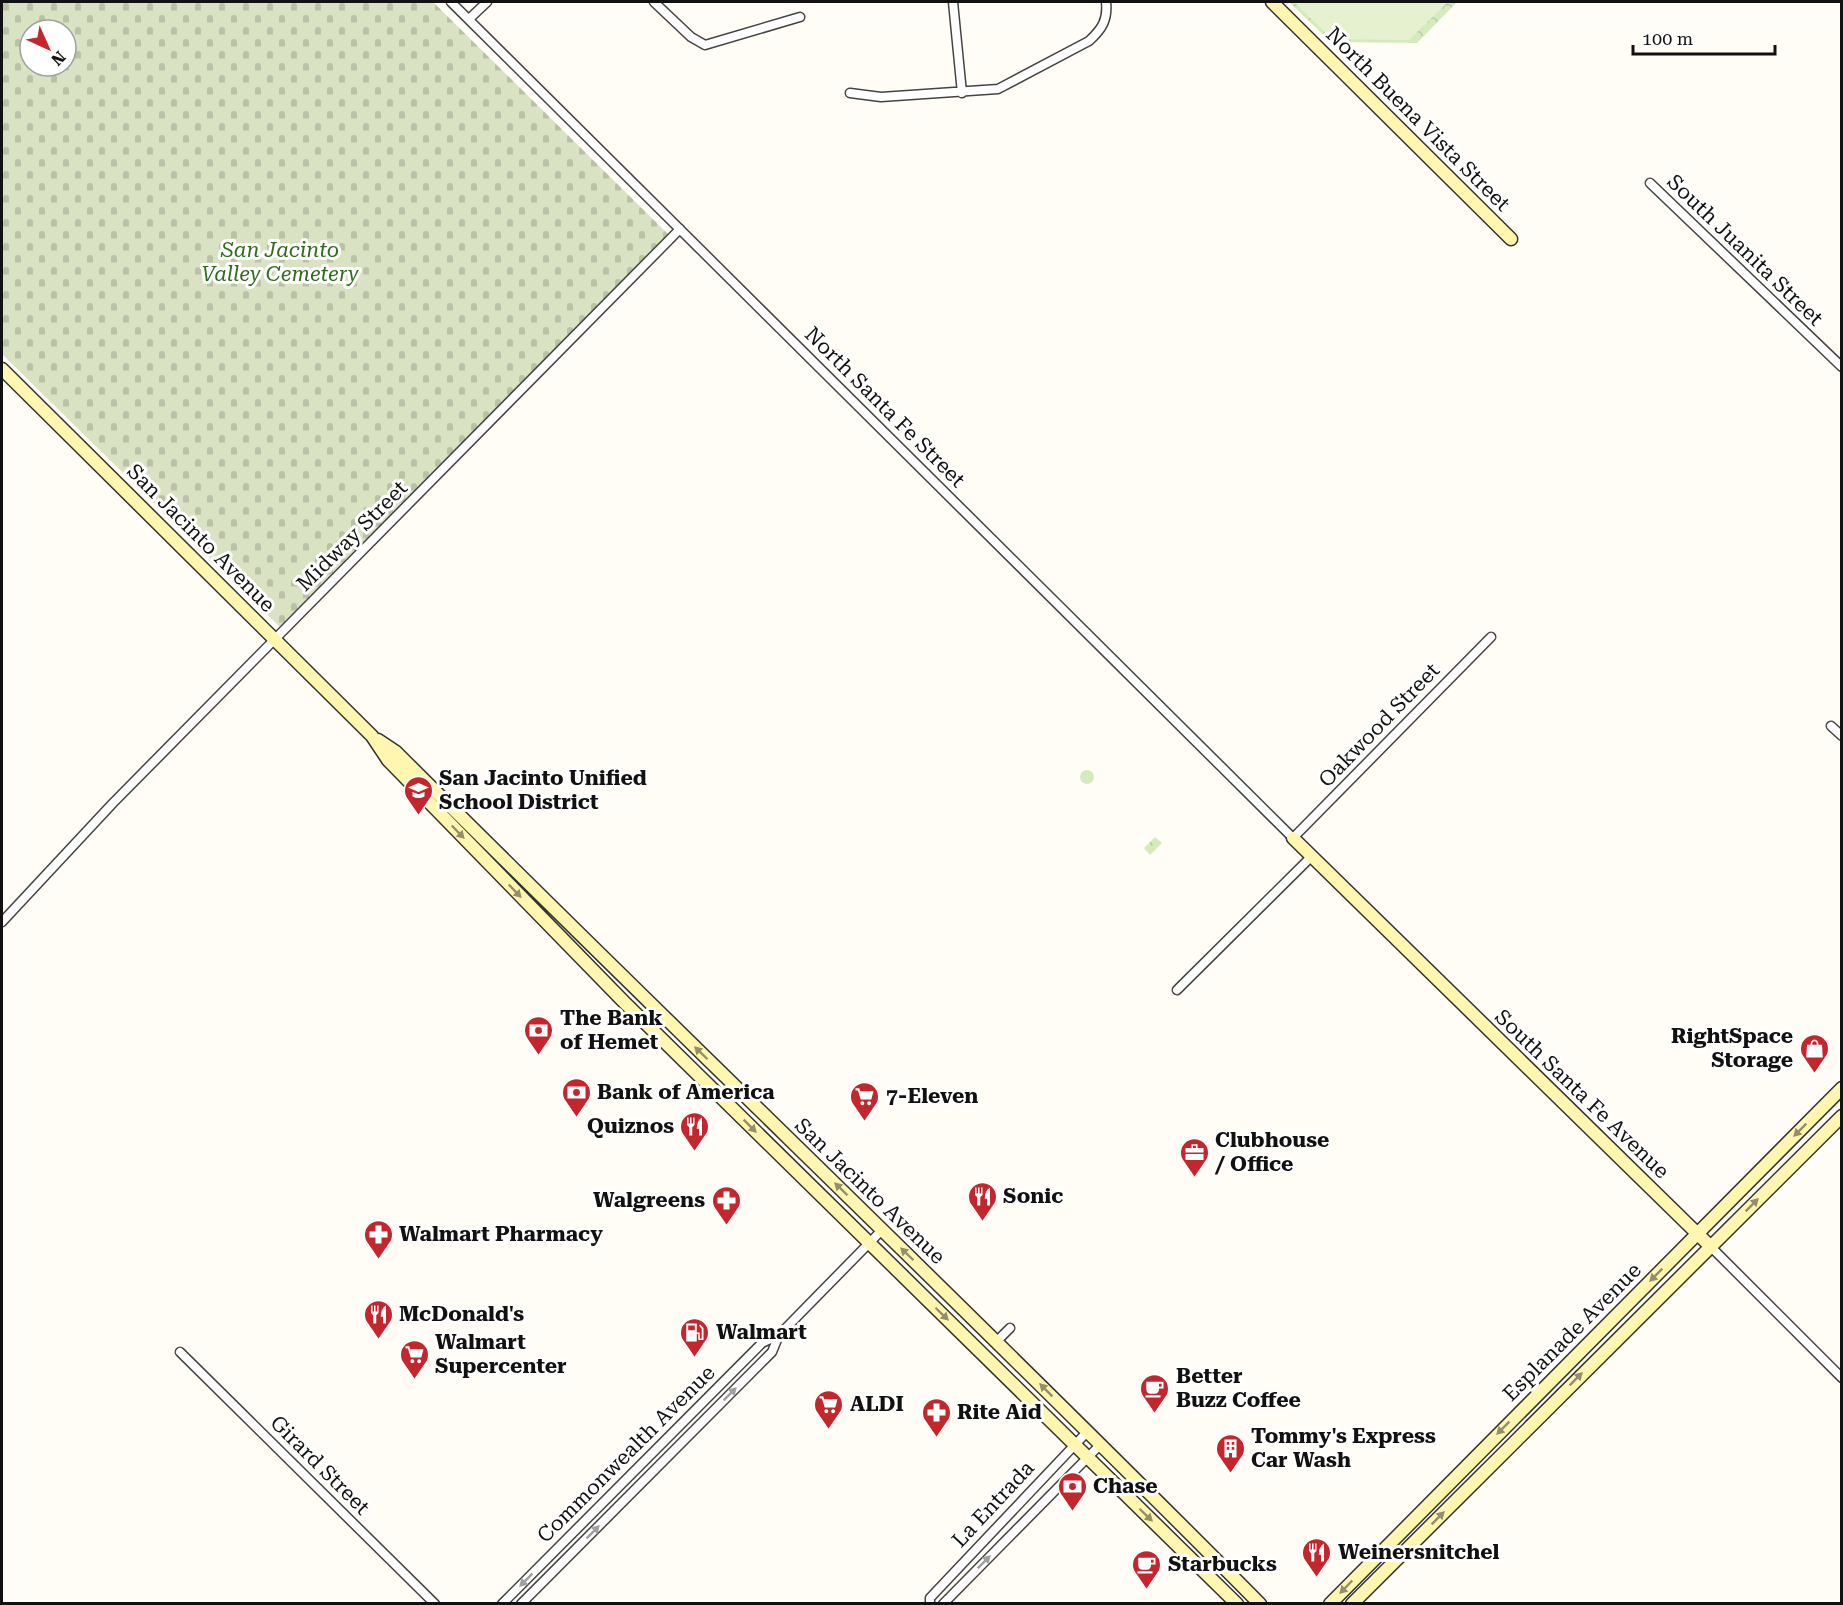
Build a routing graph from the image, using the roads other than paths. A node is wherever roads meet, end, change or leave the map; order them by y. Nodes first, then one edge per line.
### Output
1 (451, 2) edge
2 (487, 2) edge
3 (654, 2) edge
4 (953, 2) edge
5 (1106, 2) edge
6 (1272, 2) edge
7 (800, 17) dead end
8 (469, 19) junction
9 (850, 93) dead end
10 (962, 93) junction
11 (1650, 183) dead end
12 (680, 229) junction
13 (1511, 240) dead end
14 (1842, 367) edge
15 (2, 369) edge
16 (1491, 637) dead end
17 (275, 639) junction
18 (1831, 726) dead end
19 (372, 736) junction
20 (1842, 736) edge
21 (1293, 838) junction
22 (1311, 856) junction
23 (2, 922) edge
24 (1177, 990) dead end
25 (708, 1085) junction
26 (1840, 1094) edge
27 (1842, 1116) edge
28 (783, 1134) junction
29 (882, 1230) junction
30 (1697, 1234) junction
31 (870, 1244) junction
32 (1711, 1247) junction
33 (1010, 1328) dead end
34 (779, 1335) junction
35 (997, 1341) junction
36 (180, 1352) dead end
37 (1842, 1378) edge
38 (1087, 1432) junction
39 (1074, 1444) junction
40 (1100, 1445) junction
41 (1087, 1458) junction
42 (435, 1604) edge
43 (502, 1604) edge
44 (522, 1604) edge
45 (930, 1604) edge
46 (943, 1604) edge
47 (1237, 1604) edge
48 (1260, 1604) edge
49 (1330, 1604) edge
50 (1352, 1604) edge

1 - 8 street, North Santa Fe Street
2 - 8 street
3 - 7 street
4 - 10 street
5 - 10 street
6 - 13 main road, North Buena Vista Street
8 - 12 street, North Santa Fe Street
9 - 10 street
11 - 14 street, South Juanita Street
12 - 17 street, Midway Street
12 - 21 street, North Santa Fe Street
15 - 17 main road, San Jacinto Avenue
16 - 21 street, Oakwood Street
17 - 19 main road, San Jacinto Avenue
17 - 23 street, Midway Street
18 - 20 street
19 -> 25 main road, San Jacinto Avenue
28 -> 19 main road, San Jacinto Avenue
21 - 22 main road, South Santa Fe Avenue
22 - 24 street
22 - 30 main road, South Santa Fe Avenue
25 - 28 main road
25 -> 31 main road, San Jacinto Avenue
26 -> 30 main road, Esplanade Avenue
32 -> 27 main road, Esplanade Avenue
29 -> 28 main road, San Jacinto Avenue
29 - 31 street, Commonwealth Avenue
35 -> 29 main road, San Jacinto Avenue
30 - 32 main road, South Santa Fe Avenue
30 -> 49 main road, Esplanade Avenue
31 - 34 street, Commonwealth Avenue
31 -> 39 main road, San Jacinto Avenue
32 - 37 street, South Santa Fe Avenue
50 -> 32 main road, Esplanade Avenue
33 - 35 street
34 -> 43 street, Commonwealth Avenue
44 -> 34 street, Commonwealth Avenue
38 -> 35 main road, San Jacinto Avenue
36 - 42 street, Girard Street
38 - 39 street, La Entrada
38 - 40 main road, San Jacinto Avenue
39 - 41 main road, San Jacinto Avenue
39 - 45 street, La Entrada
40 - 41 street, La Entrada
40 - 48 main road, San Jacinto Avenue
46 -> 41 street, La Entrada
41 -> 47 main road, San Jacinto Avenue

